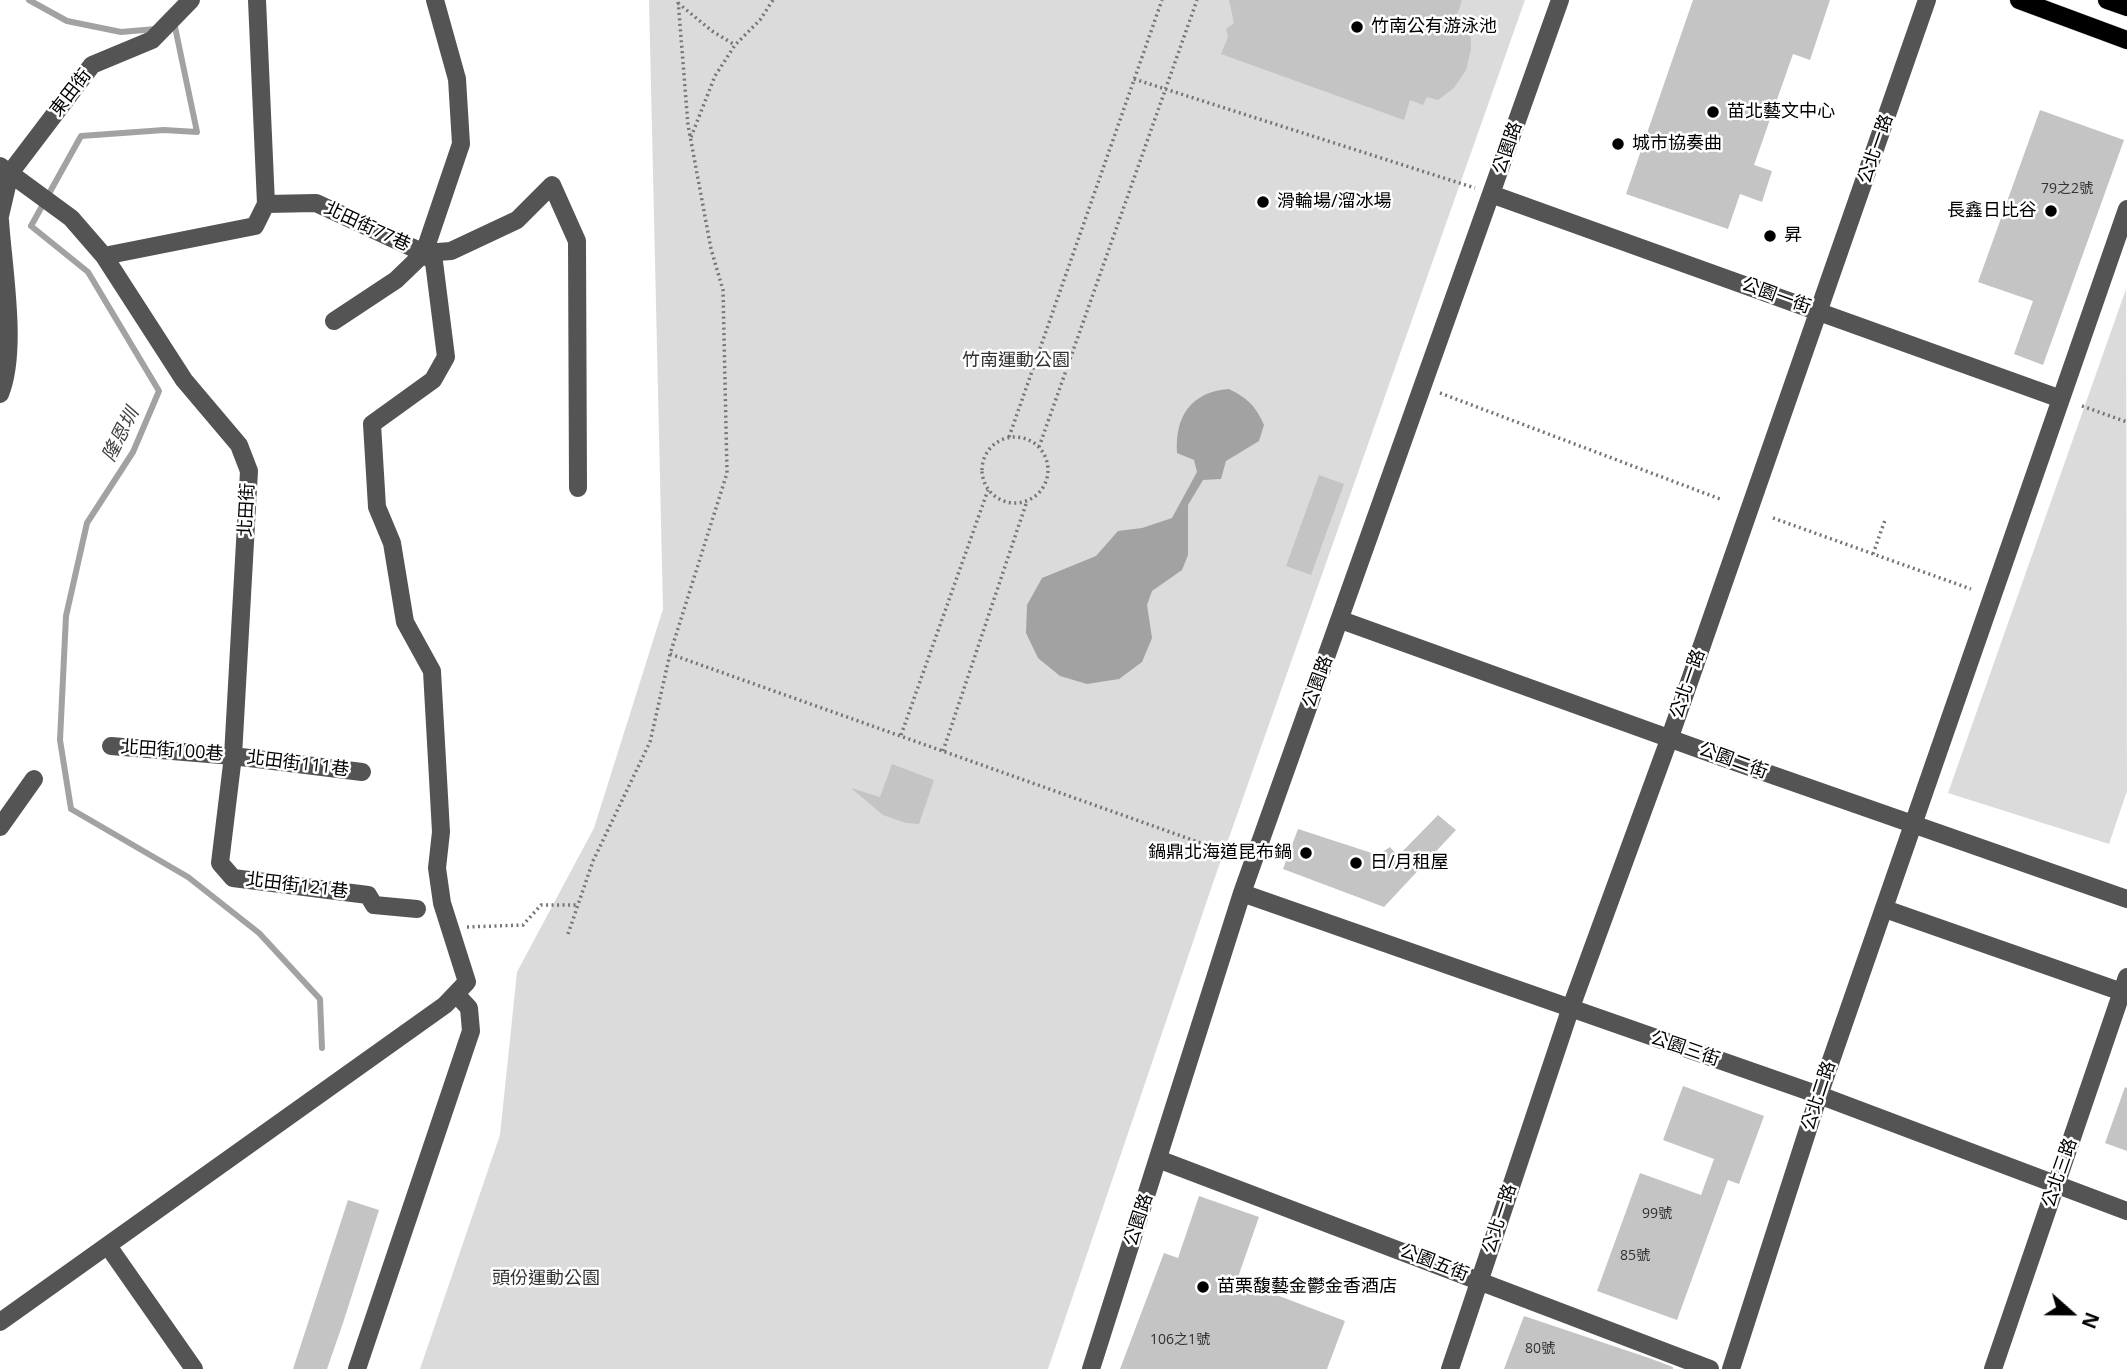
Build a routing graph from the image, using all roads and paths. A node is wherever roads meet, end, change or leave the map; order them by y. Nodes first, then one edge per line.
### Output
1 (191, 0) edge
2 (257, 0) edge
3 (435, 0) edge
4 (773, 0) edge
5 (1162, 0) edge
6 (1197, 0) edge
7 (1560, 0) edge
8 (1927, 0) edge
9 (2019, 0) edge
10 (2107, 0) edge
11 (678, 1) edge
12 (2127, 7) edge
13 (2065, 8) edge
14 (2127, 40) edge
15 (735, 45) junction
16 (1134, 79) junction
17 (1167, 89) junction
18 (691, 139) junction
19 (5, 169) edge
20 (1491, 194) junction
21 (266, 204) junction
22 (2127, 209) edge
23 (0, 218) edge
24 (424, 253) junction
25 (104, 256) junction
26 (1819, 312) junction
27 (334, 321) dead end
28 (1423, 386) junction
29 (0, 394) edge
30 (2061, 399) junction
31 (2082, 406) dead end
32 (2127, 422) edge
33 (1009, 437) junction
34 (1040, 447) junction
35 (578, 488) dead end
36 (988, 490) junction
37 (1720, 499) dead end
38 (1027, 501) junction
39 (1773, 518) dead end
40 (1885, 520) dead end
41 (1873, 554) junction
42 (1971, 589) dead end
43 (1340, 620) junction
44 (670, 654) junction
45 (901, 736) junction
46 (1670, 737) junction
47 (111, 746) dead end
48 (943, 751) junction
49 (233, 756) junction
50 (362, 772) dead end
51 (34, 779) dead end
52 (1913, 824) junction
53 (0, 827) edge
54 (1215, 848) dead end
55 (220, 863) joint
56 (1242, 892) junction
57 (2127, 899) edge
58 (578, 905) junction
59 (417, 909) dead end
60 (1885, 909) junction
61 (450, 928) junction
62 (568, 934) dead end
63 (2125, 985) edge
64 (456, 994) junction
65 (1570, 1010) junction
66 (1819, 1095) junction
67 (1158, 1159) junction
68 (2055, 1185) junction
69 (2127, 1211) edge
70 (108, 1246) junction
71 (1480, 1280) junction
72 (0, 1322) edge
73 (194, 1369) edge
74 (356, 1369) edge
75 (1091, 1369) edge
76 (1450, 1369) edge
77 (1710, 1369) edge
78 (1731, 1369) edge
79 (1993, 1369) edge

1 - 19 street, 東田街
2 - 21 street
3 - 24 street, 北田街77巷
4 - 15 path
5 - 16 path
6 - 17 path
7 - 20 street, 公園路
8 - 26 street, 公北一路
9 - 13 main road
10 - 12 main road
11 - 15 path
11 - 18 path
13 - 14 main road
15 - 18 path
16 - 17 path
16 - 33 path
17 - 20 path
17 - 34 path
18 - 44 path
19 - 23 street
19 - 25 street, 北田街
20 - 26 street, 公園一街
20 - 28 street, 公園路
21 - 24 street, 北田街77巷
21 - 25 street
22 - 30 street, 公北二路
23 - 29 street
24 - 27 street
24 - 35 street
24 - 61 street
25 - 49 street, 北田街
26 - 30 street, 公園一街
26 - 46 street, 公北一路
28 - 37 path
28 - 43 street, 公園路
30 - 52 street, 公北二路
31 - 32 path
33 - 34 path
33 - 36 path
34 - 38 path
36 - 38 path
36 - 45 path
38 - 48 path
39 - 41 path
40 - 41 path
41 - 42 path
43 - 46 street, 公園二街
43 - 56 street, 公園路
44 - 45 path
44 - 58 path
45 - 48 path
46 - 52 street, 公園二街
46 - 65 street, 公北一路
47 - 49 street, 北田街100巷
48 - 54 path
49 - 50 street, 北田街111巷
49 - 55 street, 北田街
51 - 53 street
52 - 57 street, 公園二街
52 - 60 street, 公北二路
55 - 59 street, 北田街121巷
56 - 65 street, 公園三街
56 - 67 street, 公園路
58 - 61 path
58 - 62 path
60 - 63 street
60 - 66 street, 公北二路
61 - 64 street
63 - 68 street, 公北三路
64 - 70 street
64 - 74 street
65 - 66 street, 公園三街
65 - 71 street, 公北一路
66 - 68 street, 公園三街
66 - 78 street, 公北二路
67 - 71 street, 公園五街
67 - 75 street, 公園路
68 - 69 street, 公園三街
68 - 79 street, 公北三路
70 - 72 street
70 - 73 street
71 - 76 street, 公北一路
71 - 77 street, 公園五街

